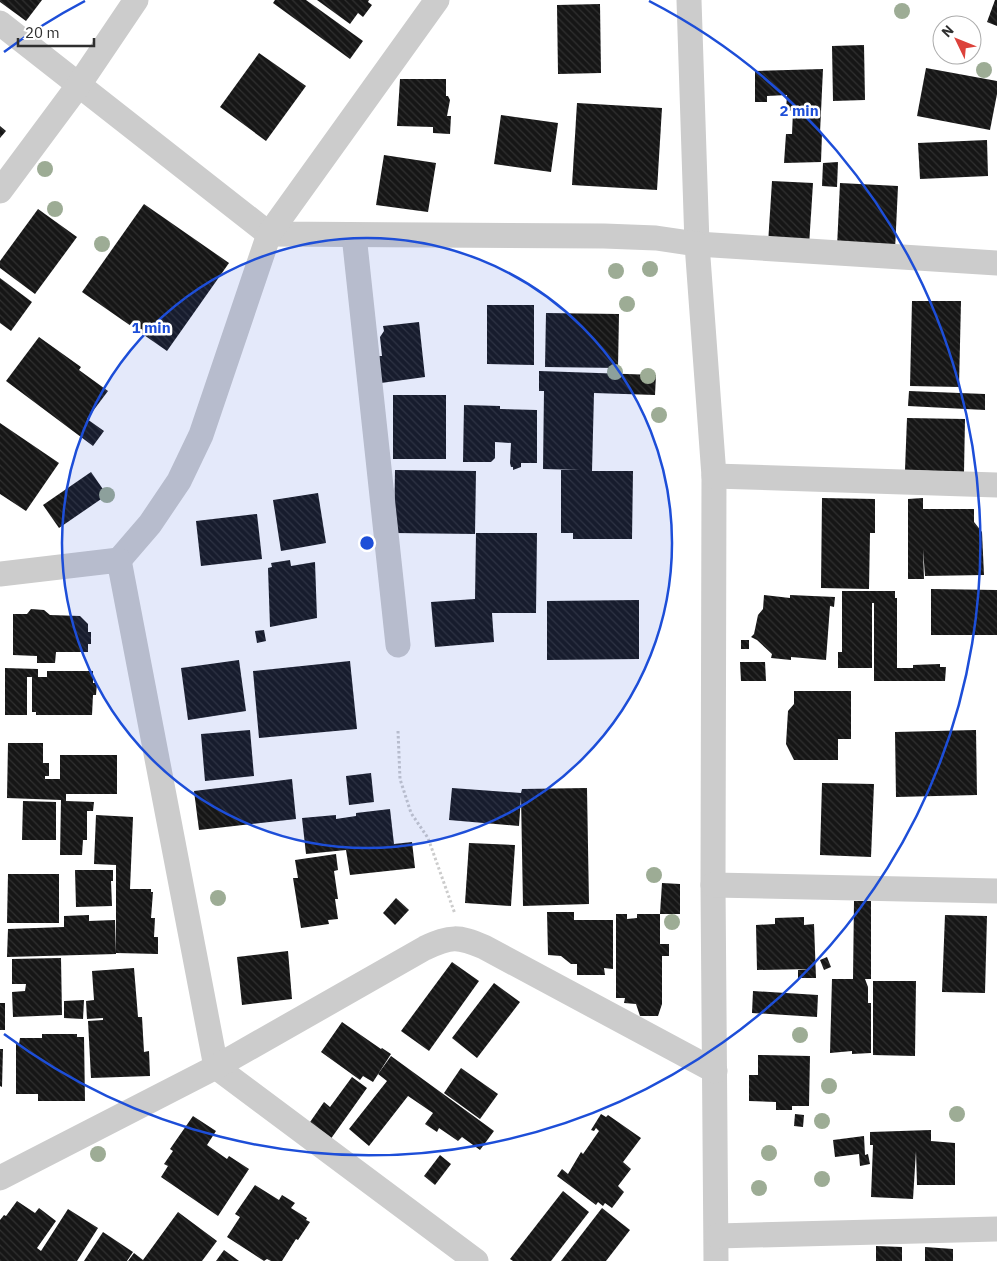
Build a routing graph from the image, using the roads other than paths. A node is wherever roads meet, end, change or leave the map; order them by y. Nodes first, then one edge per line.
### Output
1 (136, 0) edge
2 (437, 0) edge
3 (689, 0) edge
4 (0, 23) edge
5 (78, 86) junction
6 (0, 191) edge
7 (269, 234) junction
8 (354, 234) junction
9 (697, 244) junction
10 (997, 263) edge
11 (714, 476) junction
12 (997, 485) edge
13 (119, 560) junction
14 (0, 574) edge
15 (398, 645) dead end
16 (713, 885) junction
17 (997, 890) edge
18 (216, 1067) junction
19 (715, 1071) junction
20 (0, 1178) edge
21 (997, 1229) edge
22 (717, 1236) junction
23 (476, 1261) edge
24 (716, 1261) edge

1 - 5 street
2 - 7 street
3 - 9 street
4 - 5 street
5 - 6 street
5 - 7 street
7 - 8 street
7 - 13 street
8 - 9 street
8 - 15 street
9 - 10 street
9 - 11 street
11 - 12 street
11 - 16 street
13 - 14 street
13 - 18 street
16 - 17 street
16 - 19 street
18 - 19 street
18 - 20 street
18 - 23 street
19 - 22 street
21 - 22 street
22 - 24 street

